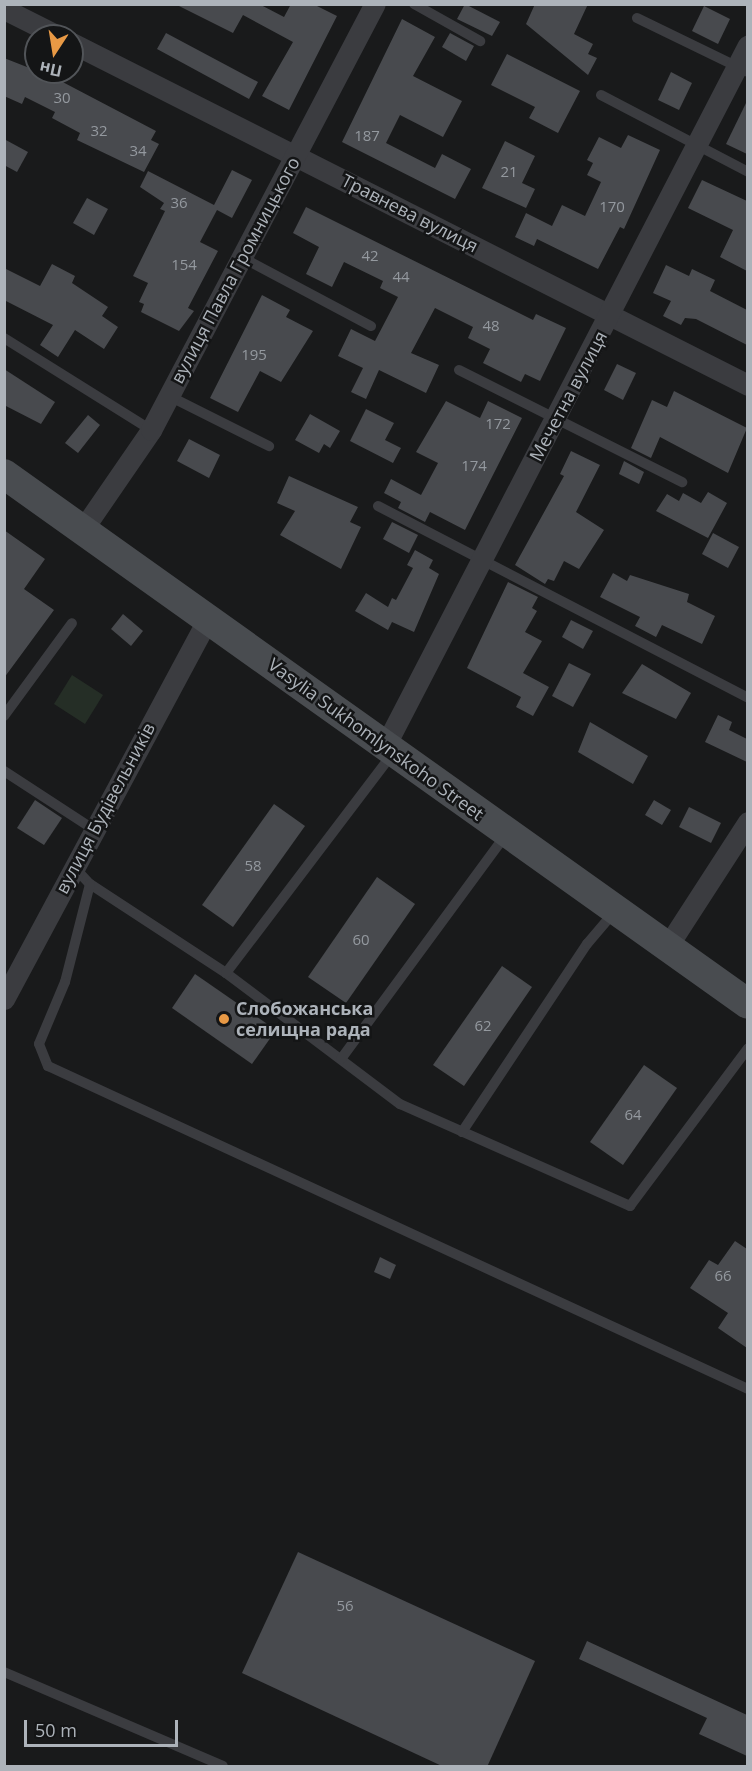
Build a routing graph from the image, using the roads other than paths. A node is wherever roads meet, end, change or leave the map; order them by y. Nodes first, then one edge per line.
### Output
1 (375, 4) edge
2 (414, 4) edge
3 (4, 9) edge
4 (637, 18) dead end
5 (34, 24) edge
6 (480, 40) dead end
7 (747, 45) edge
8 (84, 49) edge
9 (742, 70) edge
10 (601, 95) dead end
11 (696, 145) junction
12 (295, 155) junction
13 (747, 172) edge
14 (243, 258) junction
15 (611, 314) junction
16 (371, 326) dead end
17 (4, 338) edge
18 (459, 370) dead end
19 (747, 385) edge
20 (169, 396) junction
21 (556, 418) junction
22 (151, 430) junction
23 (269, 446) dead end
24 (4, 474) edge
25 (682, 482) dead end
26 (378, 506) dead end
27 (83, 529) junction
28 (482, 560) junction
29 (208, 619) junction
30 (72, 623) dead end
31 (747, 698) edge
32 (4, 716) edge
33 (389, 749) junction
34 (4, 771) edge
35 (747, 822) edge
36 (93, 829) junction
37 (507, 833) junction
38 (74, 867) junction
39 (90, 884) junction
40 (615, 910) junction
41 (668, 947) junction
42 (226, 973) junction
43 (7, 988) edge
44 (747, 1004) edge
45 (747, 1048) edge
46 (341, 1059) junction
47 (462, 1132) junction
48 (747, 1389) edge
49 (4, 1672) edge
50 (223, 1767) edge

1 - 12 street, вулиця Павла Громницького
2 - 6 lane
3 - 5 street
4 - 9 lane
7 - 9 street, Мечетна вулиця
8 - 12 street, Травнева вулиця
9 - 11 street, Мечетна вулиця
10 - 11 lane
11 - 13 lane
11 - 15 street, Мечетна вулиця
12 - 14 street, вулиця Павла Громницького
12 - 15 street, Травнева вулиця
14 - 16 lane
14 - 20 street, вулиця Павла Громницького
15 - 19 street, Травнева вулиця
15 - 21 street, Мечетна вулиця
17 - 22 lane
18 - 21 lane
20 - 22 street, вулиця Павла Громницького
20 - 23 lane
21 - 25 lane
21 - 28 street, Мечетна вулиця
22 - 27 street, вулиця Павла Громницького
24 - 27 main road, Vasylia Sukhomlynskoho Street
26 - 28 lane
27 - 29 main road, Vasylia Sukhomlynskoho Street
28 - 31 lane
28 - 33 street, Мечетна вулиця
29 - 33 main road, Vasylia Sukhomlynskoho Street
29 - 36 street, вулиця Будівельників
30 - 32 lane
33 - 37 main road, Vasylia Sukhomlynskoho Street
33 - 42 lane
34 - 36 lane
35 - 41 street
36 - 38 street, вулиця Будівельників
37 - 40 main road, Vasylia Sukhomlynskoho Street
37 - 46 lane
38 - 39 lane
38 - 43 street, вулиця Будівельників
39 - 42 lane
39 - 48 lane
40 - 41 main road, Vasylia Sukhomlynskoho Street
40 - 47 lane
41 - 44 main road, Vasylia Sukhomlynskoho Street
42 - 46 lane
45 - 47 lane
46 - 47 lane
49 - 50 lane

